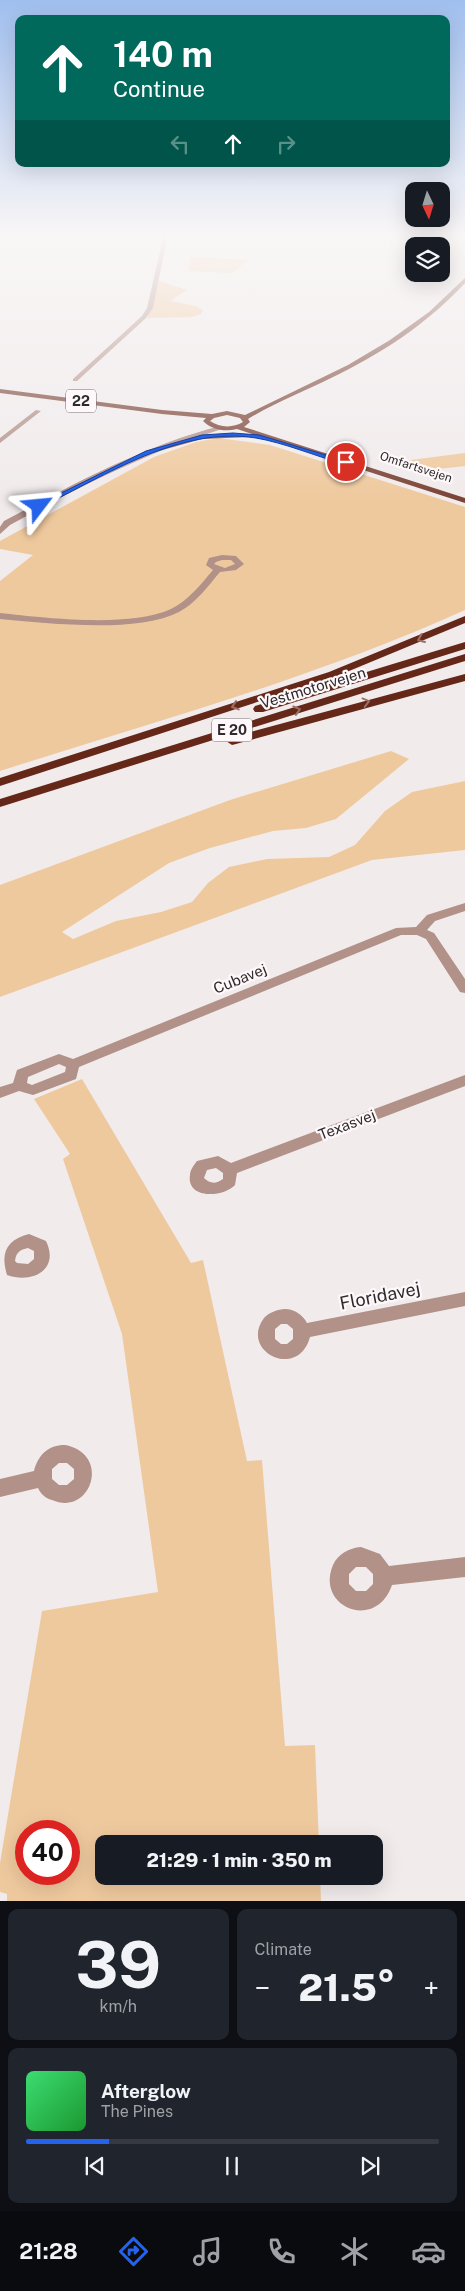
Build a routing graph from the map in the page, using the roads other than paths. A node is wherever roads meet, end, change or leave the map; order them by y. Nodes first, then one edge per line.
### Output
1 (138, 323) edge
2 (418, 323) edge
3 (75, 380) dead end
4 (0, 391) edge
5 (269, 403) junction
6 (38, 411) dead end
7 (162, 412) junction
8 (232, 414) junction
9 (212, 416) junction
10 (246, 421) junction
11 (208, 423) junction
12 (237, 427) junction
13 (220, 428) junction
14 (183, 438) junction
15 (0, 441) edge
16 (312, 451) junction
17 (148, 452) junction
18 (465, 495) edge
19 (465, 501) edge
20 (0, 532) edge
21 (218, 569) dead end
22 (0, 616) edge
23 (465, 619) edge
24 (465, 645) edge
25 (465, 657) edge
26 (465, 677) edge
27 (0, 782) edge
28 (0, 790) edge
29 (0, 803) edge
30 (0, 809) edge
31 (465, 907) edge
32 (419, 931) junction
33 (465, 990) edge
34 (73, 1064) junction
35 (465, 1080) edge
36 (19, 1086) junction
37 (0, 1093) edge
38 (230, 1170) dead end
39 (465, 1300) edge
40 (303, 1331) dead end
41 (42, 1478) dead end
42 (0, 1488) edge
43 (465, 1567) edge
44 (382, 1576) dead end

1 - 3 street
2 - 5 main road
4 - 7 main road, 22
5 - 8 main road
5 - 10 main road
6 - 15 street
7 - 9 main road, 22
7 - 11 main road, 22
8 - 9 main road, 22
8 - 10 main road, 22
9 - 11 main road
10 - 12 main road, 22
10 - 18 main road, Omfartsvejen / 22
11 - 13 main road, 22
11 - 14 street
12 - 13 main road, 22
12 - 16 main road, Omfartsvejen / 22
13 - 14 street
14 - 17 street
16 - 17 main road
16 - 19 main road, Omfartsvejen / 22
17 - 20 street
21 - 22 street
23 -> 27 highway
24 - 28 highway, Vestmotorvejen / E 20
29 -> 25 highway, Vestmotorvejen / E 20
30 -> 26 highway
31 - 32 street
32 - 33 street
32 - 34 street, Cubavej
34 - 36 street, Cubavej
34 - 36 street, Cubavej
35 - 38 street, Texasvej
36 - 37 street
39 - 40 street, Floridavej
41 - 42 street
43 - 44 street

